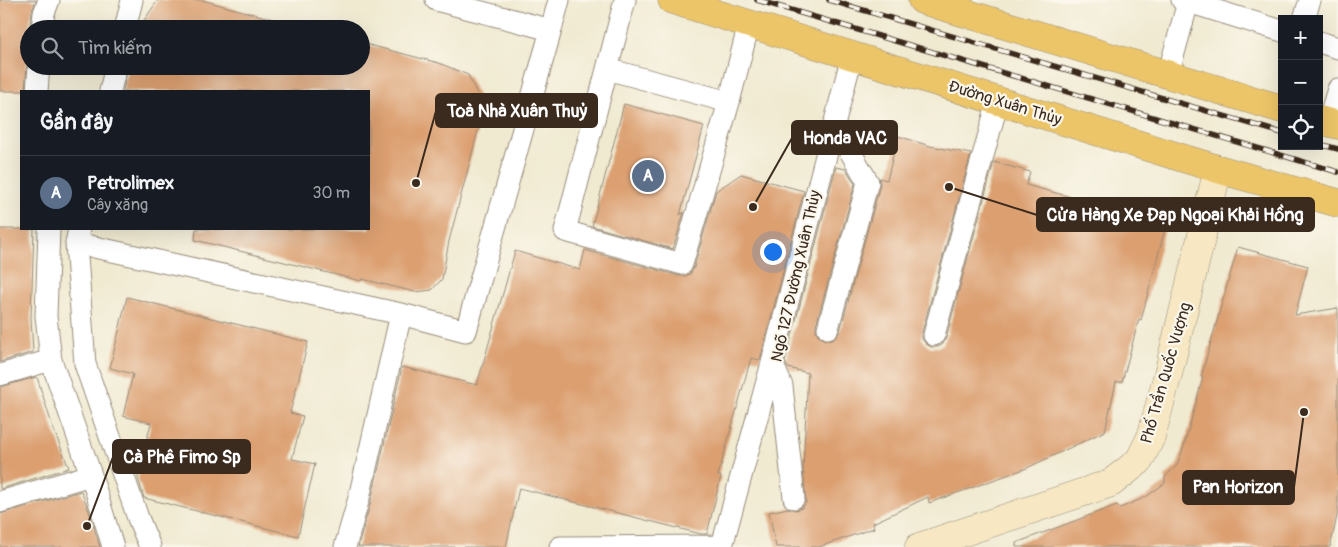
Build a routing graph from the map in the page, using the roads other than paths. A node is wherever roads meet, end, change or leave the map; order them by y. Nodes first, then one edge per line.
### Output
1 (49, 0) edge
2 (132, 0) edge
3 (436, 0) edge
4 (559, 0) edge
5 (625, 0) edge
6 (672, 0) edge
7 (922, 0) edge
8 (1310, 0) edge
9 (1185, 1) edge
10 (1305, 15) edge
11 (43, 20) edge
12 (128, 20) edge
13 (749, 24) junction
14 (551, 30) junction
15 (1278, 30) edge
16 (1323, 43) edge
17 (1338, 48) edge
18 (852, 56) junction
19 (608, 69) junction
20 (38, 75) edge
21 (114, 75) edge
22 (1168, 75) junction
23 (1338, 89) edge
24 (37, 90) edge
25 (110, 90) edge
26 (998, 101) junction
27 (729, 102) junction
28 (1278, 102) edge
29 (1328, 122) edge
30 (834, 124) junction
31 (1218, 169) junction
32 (1338, 203) edge
33 (49, 230) edge
34 (77, 236) edge
35 (401, 314) junction
36 (828, 328) dead end
37 (934, 335) dead end
38 (51, 360) junction
39 (772, 363) junction
40 (0, 375) edge
41 (91, 475) junction
42 (794, 498) dead end
43 (0, 502) edge
44 (722, 546) edge
45 (113, 547) edge
46 (150, 547) edge
47 (345, 547) edge
48 (560, 547) edge
49 (919, 547) edge

1 - 11 lane
2 - 12 lane
3 - 14 lane
4 - 14 lane
5 - 19 lane
6 - 13 main road, Đường Xuân Thủy
7 - 22 main road
8 - 10 lane
9 - 15 lane
9 - 22 lane
13 - 18 main road, Đường Xuân Thủy
13 - 27 lane
14 - 35 lane
16 - 17 lane
18 - 26 main road, Đường Xuân Thủy
18 - 30 lane, Ngõ 127 Đường Xuân Thủy
19 - 27 lane
19 - 27 lane
20 - 24 lane
21 - 25 lane
22 - 28 main road
23 - 29 lane
26 - 31 main road, Đường Xuân Thủy
26 - 37 lane
30 - 36 lane
30 - 39 lane, Ngõ 127 Đường Xuân Thủy
31 - 32 main road, Đường Xuân Thủy
31 - 49 street, Phố Trần Quốc Vượng
33 - 38 lane
34 - 35 lane
34 - 46 lane
35 - 47 lane
38 - 40 lane
38 - 41 lane
39 - 42 lane, Ngõ 127 Đường Xuân Thủy
39 - 44 lane
41 - 43 lane
41 - 45 lane
44 - 48 lane

